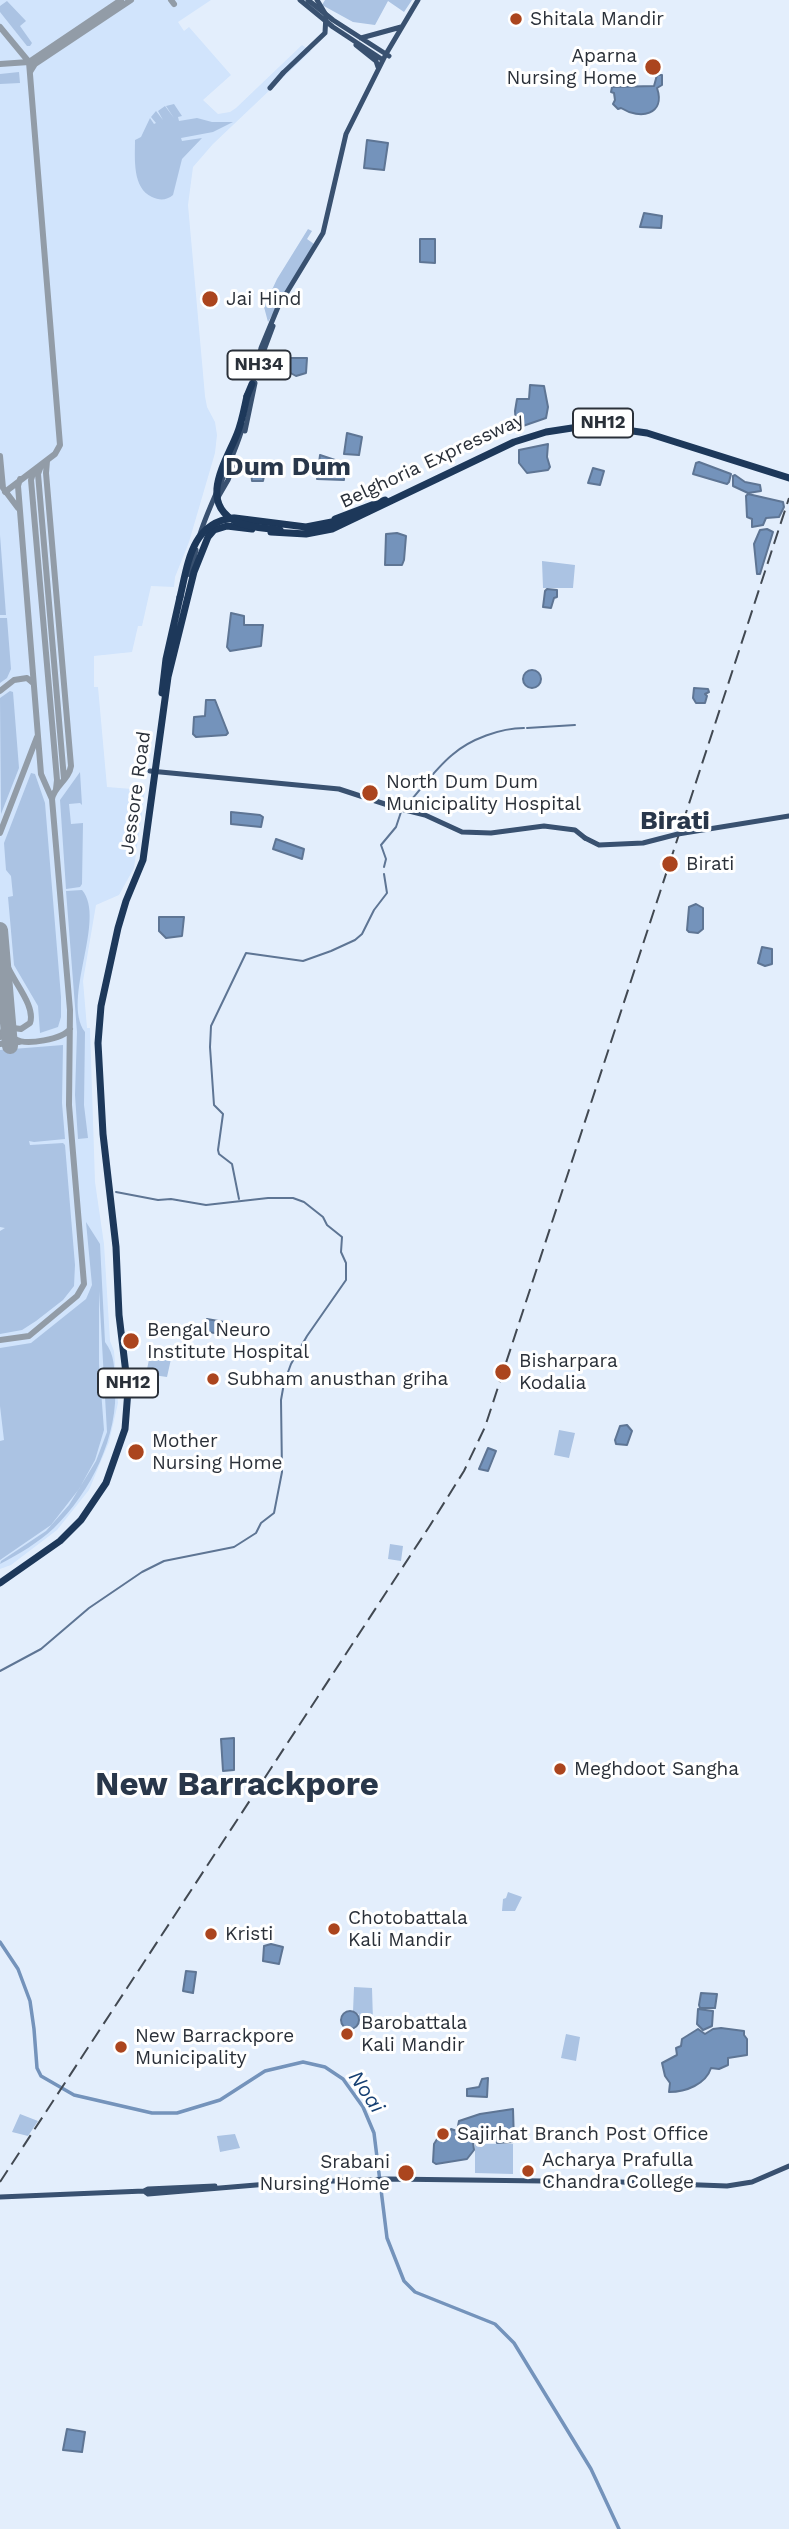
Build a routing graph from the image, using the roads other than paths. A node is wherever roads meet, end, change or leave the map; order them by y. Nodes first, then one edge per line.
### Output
1 (300, 0) edge
2 (308, 0) edge
3 (317, 0) edge
4 (419, 0) edge
5 (401, 27) junction
6 (345, 35) junction
7 (360, 38) junction
8 (386, 58) junction
9 (378, 70) junction
10 (270, 88) dead end
11 (252, 384) junction
12 (446, 471) junction
13 (789, 476) edge
14 (385, 500) junction
15 (258, 519) dead end
16 (313, 533) junction
17 (194, 572) junction
18 (171, 644) junction
19 (152, 771) junction
20 (789, 816) edge
21 (700, 830) dead end
22 (0, 1581) edge
23 (789, 2166) edge
24 (0, 2197) edge

1 - 6 main road
2 - 7 main road
3 - 10 main road, bridge
4 - 5 main road, Jessore Road
4 - 8 main road, Jessore Road
5 - 7 main road
5 - 8 main road, Jessore Road
6 - 8 main road
6 - 9 main road
7 - 8 main road
8 - 9 main road, Jessore Road
8 - 17 main road, Jessore Road / NH34
9 - 11 main road, Jessore Road
11 - 16 highway, bridge
11 - 18 main road, Jessore Road
12 - 13 highway, Belghoria Expressway / NH12
12 - 14 highway, Belghoria Expressway / NH12
12 - 16 highway, Belghoria Expressway / NH12
14 - 15 highway
14 - 18 highway, Belghoria Expressway / NH12, bridge
16 - 17 highway, Belghoria Expressway / NH12
17 - 19 highway, Jessore Road / NH12
18 - 19 highway, NH12
19 - 20 main road, bridge
19 - 22 highway, NH12
20 - 21 main road
23 - 24 main road

